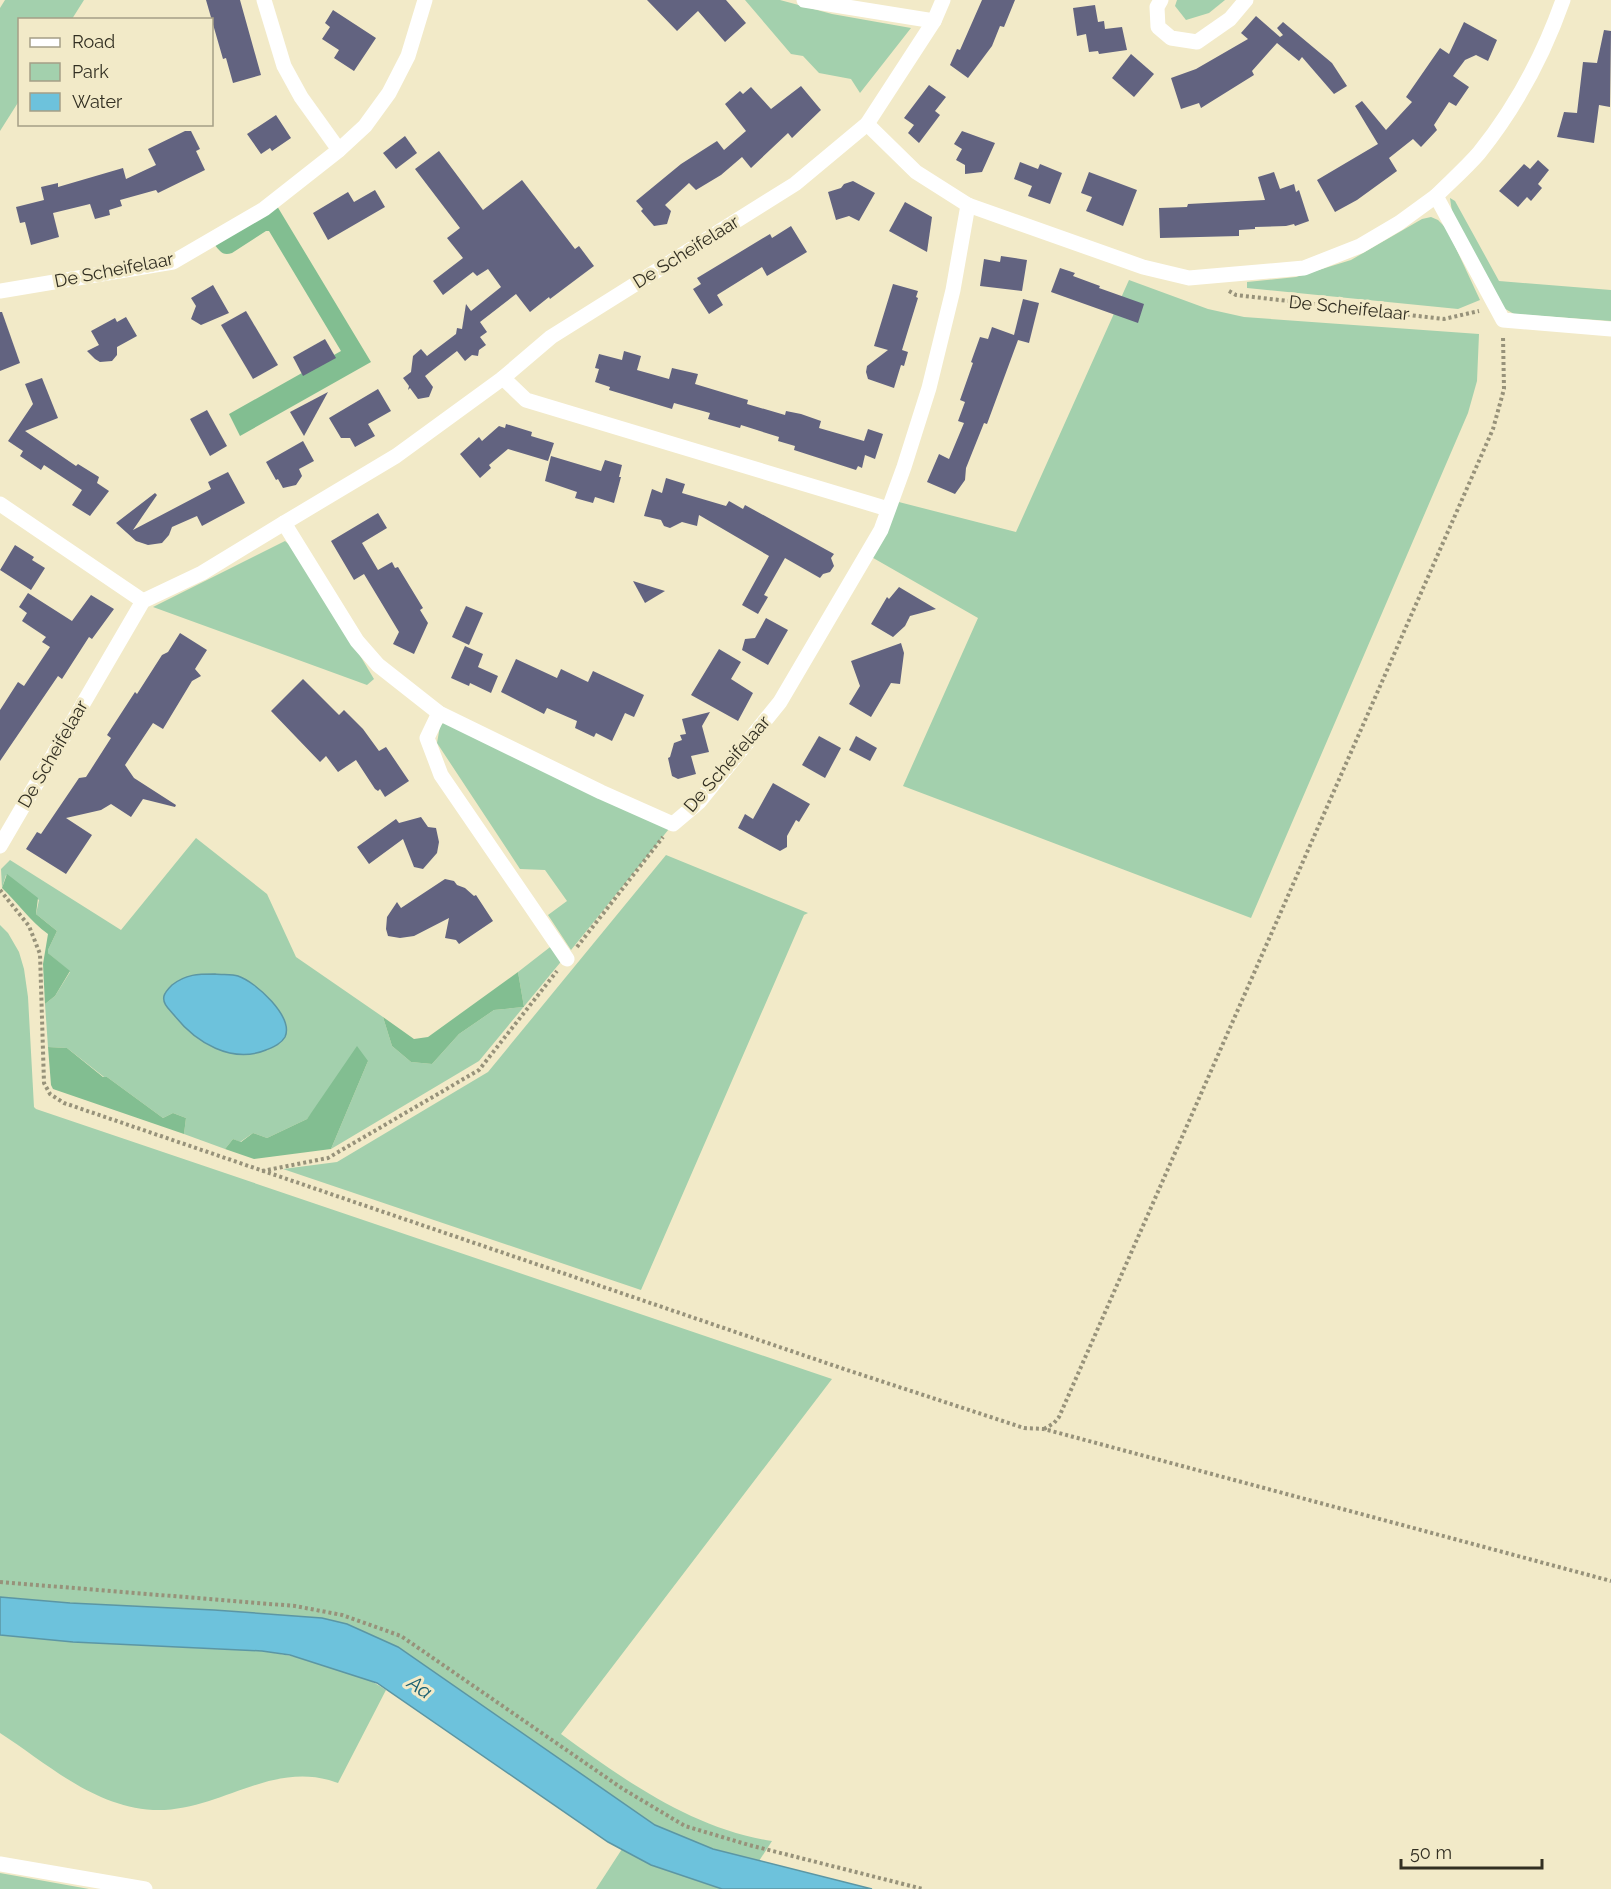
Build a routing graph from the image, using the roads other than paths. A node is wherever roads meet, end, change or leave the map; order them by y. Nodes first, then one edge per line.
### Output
1 (264, 0) edge
2 (425, 0) edge
3 (804, 0) edge
4 (943, 0) edge
5 (1161, 0) edge
6 (1246, 0) edge
7 (1563, 0) edge
8 (934, 21) junction
9 (867, 124) junction
10 (339, 150) junction
11 (1436, 196) junction
12 (968, 205) junction
13 (0, 291) edge
14 (1611, 329) edge
15 (503, 378) junction
16 (0, 504) edge
17 (888, 508) junction
18 (284, 523) junction
19 (143, 600) junction
20 (439, 713) junction
21 (0, 846) edge
22 (567, 959) road end
23 (0, 1864) edge
24 (146, 1889) edge

1 - 10 street
2 - 10 street, De Scheifelaar
3 - 8 street
4 - 8 street, De Scheifelaar
5 - 6 street
7 - 11 street, De Scheifelaar
8 - 9 street, De Scheifelaar
9 - 12 street, De Scheifelaar
9 - 15 street, De Scheifelaar
10 - 13 street, De Scheifelaar
11 - 12 street, De Scheifelaar
11 - 14 street
12 - 17 street, De Scheifelaar
15 - 17 street
15 - 18 street, De Scheifelaar
16 - 19 street
17 - 20 street, De Scheifelaar
18 - 19 street, De Scheifelaar
18 - 20 street, De Scheifelaar
19 - 21 street, De Scheifelaar
20 - 22 street
23 - 24 street

